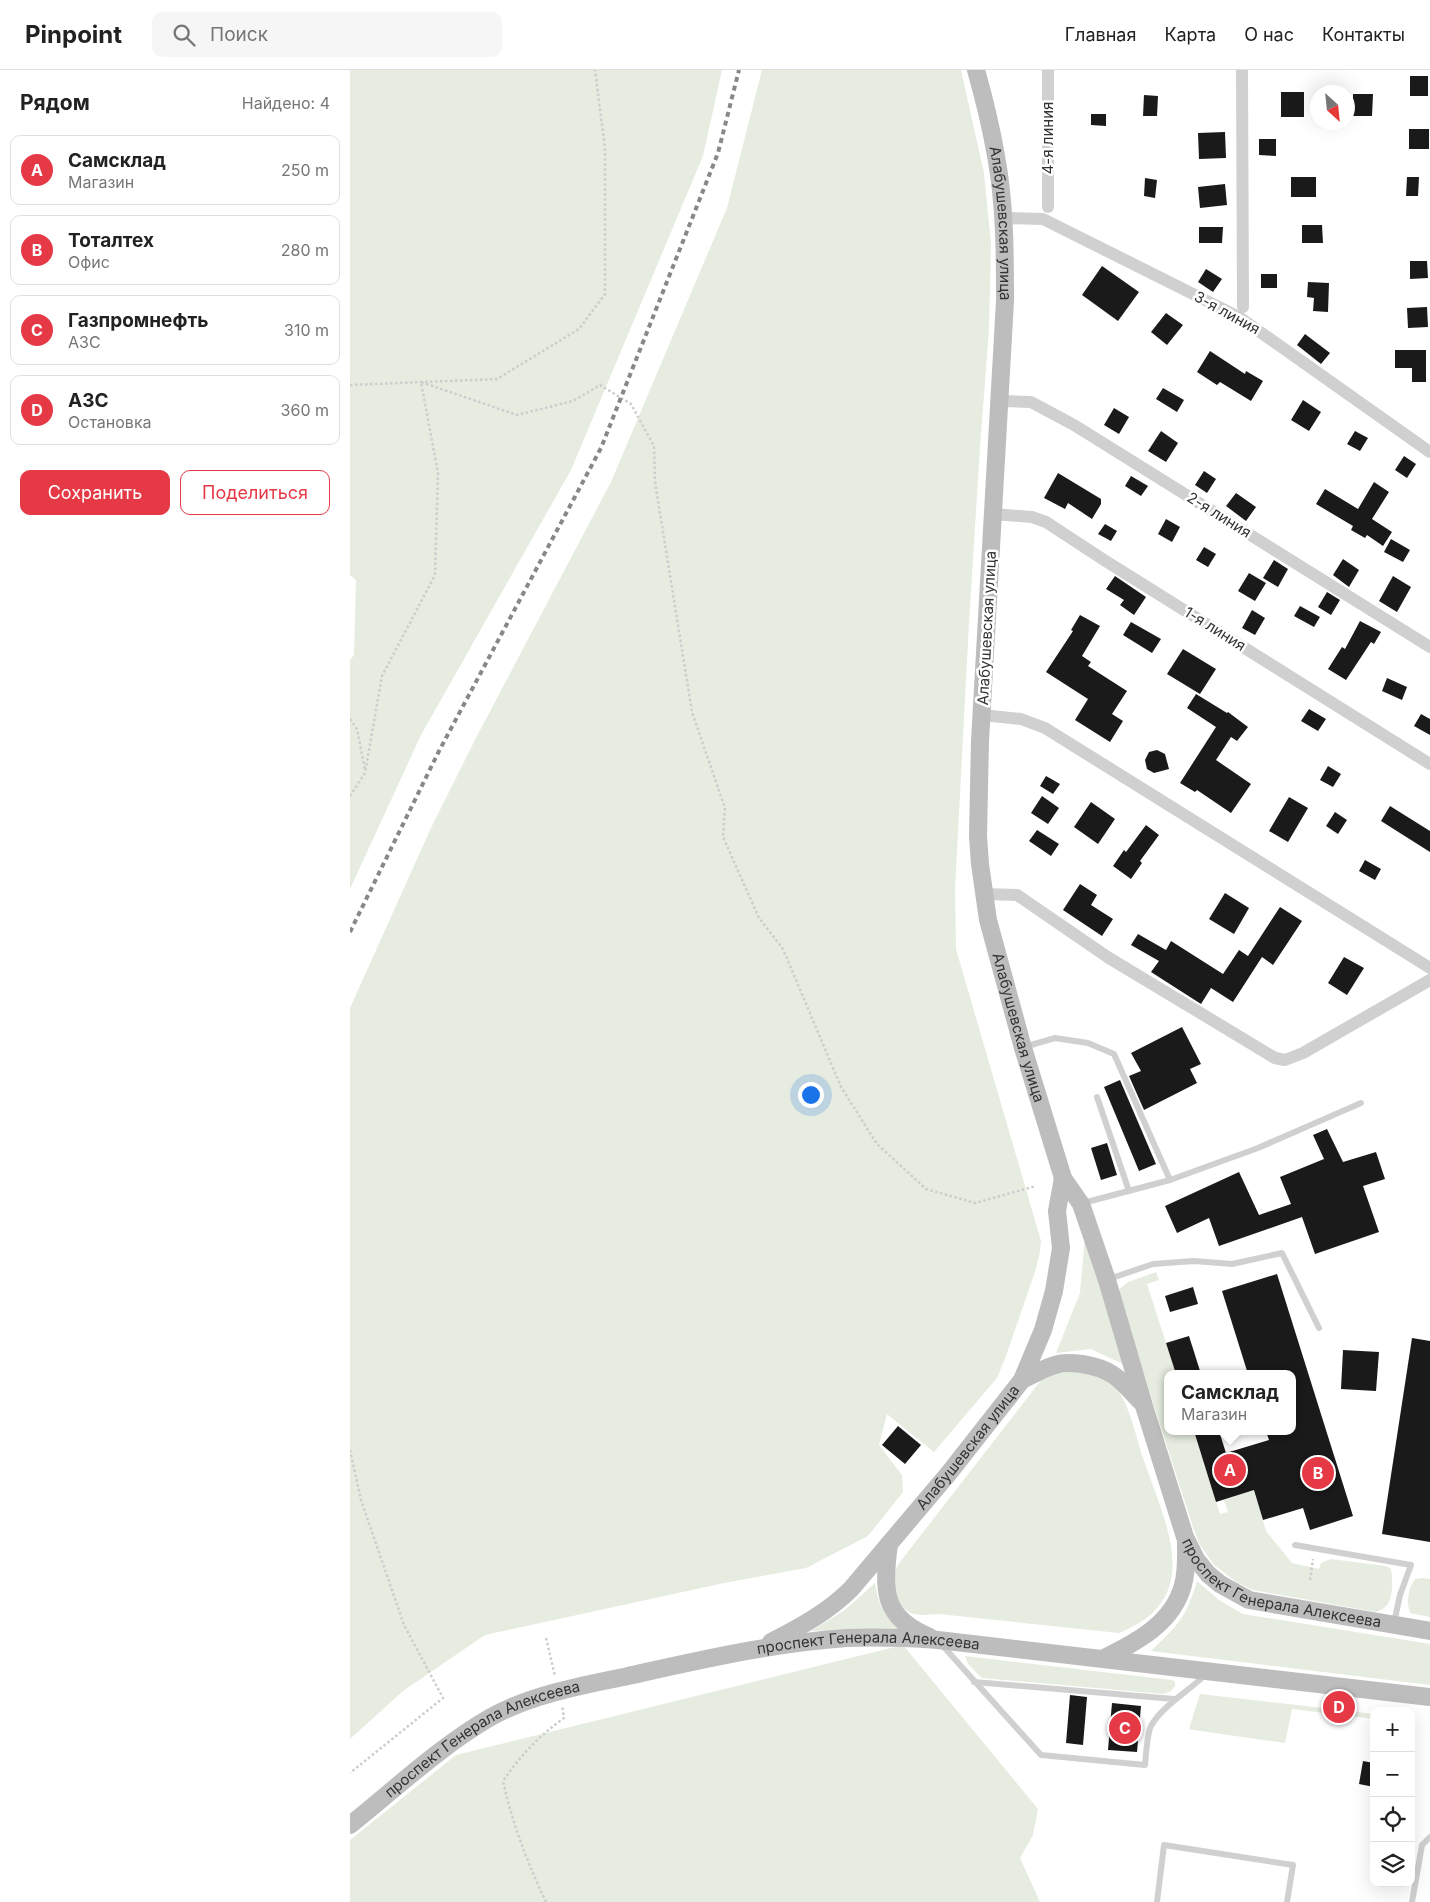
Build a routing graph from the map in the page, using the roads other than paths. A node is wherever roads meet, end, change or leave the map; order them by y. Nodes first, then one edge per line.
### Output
1 (976, 70) edge
2 (1048, 70) edge
3 (1242, 70) edge
4 (1048, 207) dead end
5 (1003, 218) junction
6 (1243, 307) dead end
7 (1001, 401) junction
8 (1430, 452) edge
9 (993, 514) junction
10 (1430, 647) edge
11 (982, 715) junction
12 (1430, 764) edge
13 (983, 894) junction
14 (1430, 968) edge
15 (1430, 980) edge
16 (1023, 1048) junction
17 (1097, 1097) dead end
18 (1362, 1103) dead end
19 (1062, 1178) junction
20 (1170, 1180) junction
21 (1128, 1191) junction
22 (1081, 1204) junction
23 (1107, 1280) junction
24 (1319, 1328) dead end
25 (1022, 1380) junction
26 (1144, 1406) junction
27 (1186, 1538) junction
28 (889, 1544) junction
29 (1295, 1545) dead end
30 (1394, 1625) junction
31 (1430, 1631) edge
32 (938, 1640) junction
33 (757, 1649) junction
34 (1104, 1658) junction
35 (1209, 1671) junction
36 (974, 1682) junction
37 (1430, 1697) edge
38 (1174, 1699) junction
39 (350, 1825) edge
40 (1430, 1837) edge
41 (1156, 1902) edge
42 (1287, 1902) edge
43 (1412, 1902) edge

1 - 5 street, Алабушевская улица
2 - 4 street, 4-я линия
3 - 6 street, 3-я линия
5 - 7 street, Алабушевская улица
5 - 8 street, 3-я линия
7 - 9 street, Алабушевская улица
7 - 10 street, 2-я линия
9 - 11 street, Алабушевская улица
9 - 12 street, 1-я линия
11 - 13 street, Алабушевская улица
11 - 14 street
13 - 15 street
13 - 16 street, Алабушевская улица
16 - 19 street, Алабушевская улица
16 - 20 lane
17 - 21 lane
18 - 20 lane
19 - 22 street, Алабушевская улица
19 - 25 street, Алабушевская улица
20 - 21 lane
21 - 22 lane
22 - 23 street, Алабушевская улица
23 - 24 lane
23 - 26 street, Алабушевская улица
25 - 26 street
25 - 28 street, Алабушевская улица
26 - 27 street, проспект Генерала Алексеева
27 - 30 street, проспект Генерала Алексеева
27 - 34 street
28 - 32 street
28 - 33 street, Алабушевская улица
29 - 30 lane
30 - 31 street, проспект Генерала Алексеева
32 - 33 street, проспект Генерала Алексеева
32 - 34 street, проспект Генерала Алексеева
32 - 36 lane
33 - 39 street, проспект Генерала Алексеева
34 - 35 street, проспект Генерала Алексеева
35 - 37 street, проспект Генерала Алексеева
35 - 38 lane
36 - 38 lane
36 - 38 lane
40 - 43 lane
41 - 42 lane

